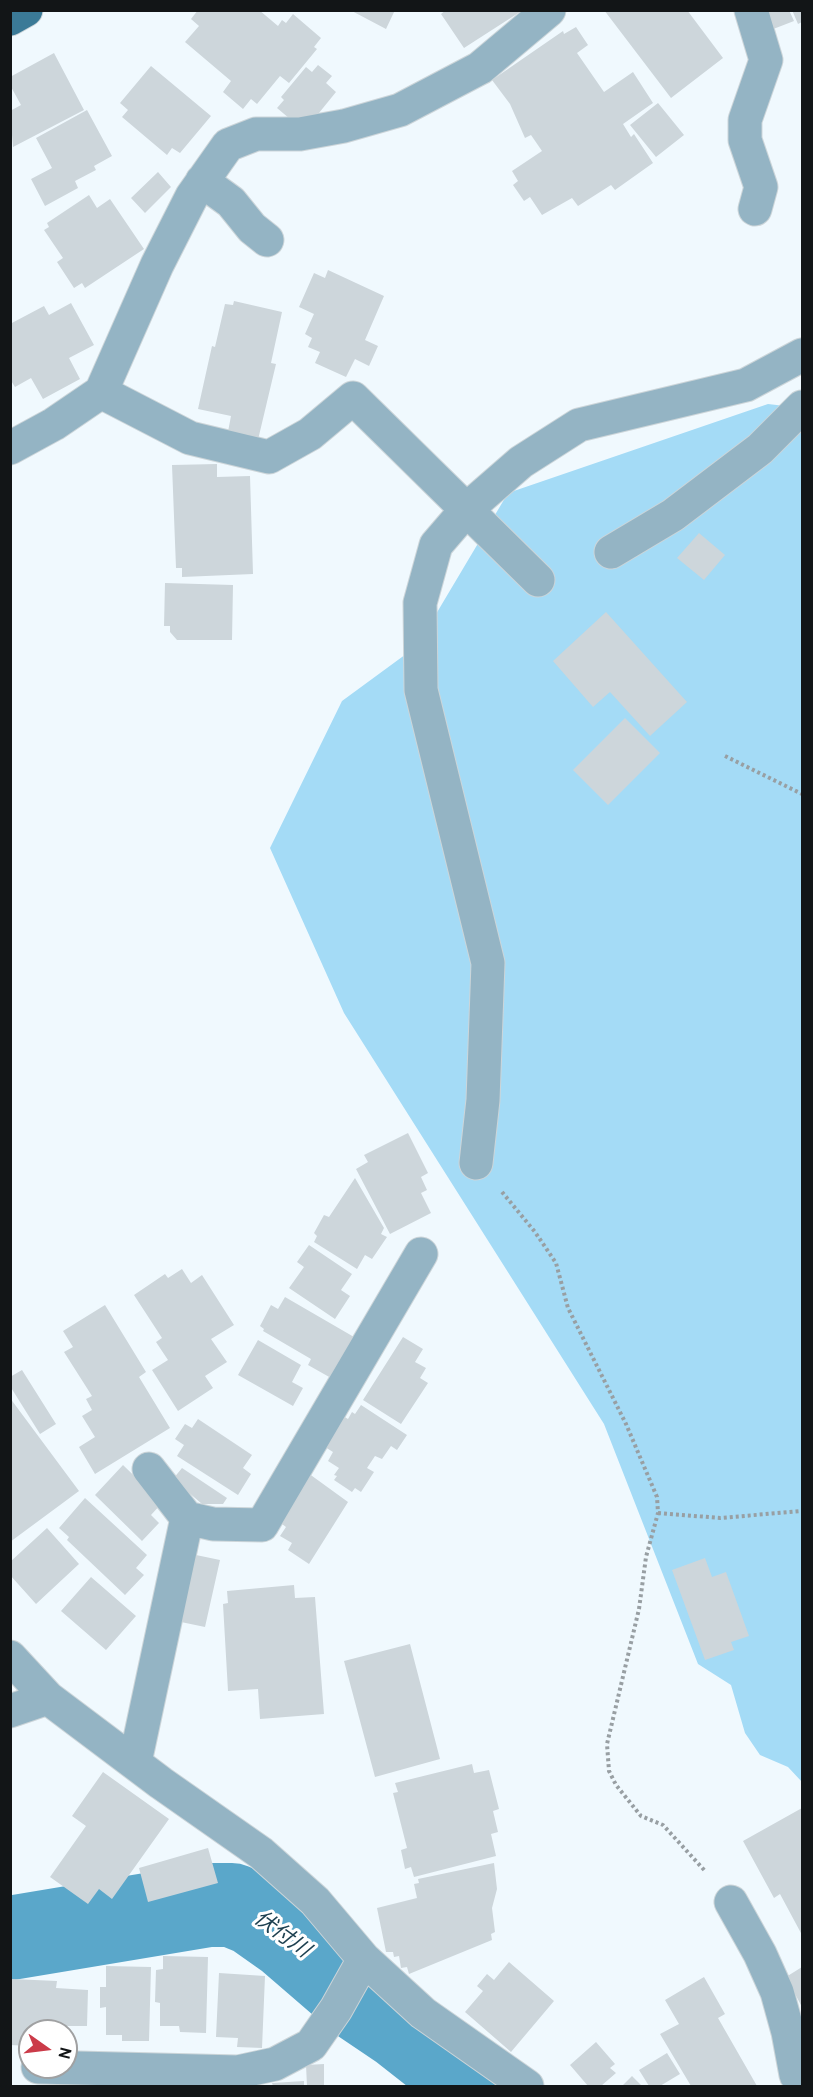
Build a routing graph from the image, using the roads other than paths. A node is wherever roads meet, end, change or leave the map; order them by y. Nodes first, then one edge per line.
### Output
1 (26, 10) edge
2 (549, 10) edge
3 (751, 10) edge
4 (10, 20) edge
5 (202, 181) junction
6 (755, 209) dead end
7 (267, 240) dead end
8 (802, 355) edge
9 (101, 392) junction
10 (802, 407) edge
11 (10, 448) edge
12 (467, 509) junction
13 (611, 552) dead end
14 (538, 580) dead end
15 (476, 1163) road end
16 (421, 1254) dead end
17 (149, 1469) dead end
18 (187, 1518) junction
19 (10, 1657) edge
20 (48, 1698) junction
21 (10, 1711) edge
22 (135, 1762) junction
23 (732, 1902) road end
24 (364, 1959) junction
25 (78, 2068) edge
26 (795, 2081) edge
27 (527, 2086) edge

1 - 4 main road
2 - 5 street
3 - 6 street
5 - 7 street
5 - 9 street
8 - 12 street
9 - 11 street
9 - 12 street
10 - 13 street
12 - 14 street
12 - 15 street
16 - 18 street
17 - 18 street
18 - 22 street
19 - 20 street
20 - 21 street
20 - 22 street
22 - 24 street
23 - 26 street
24 - 25 street
24 - 27 street

